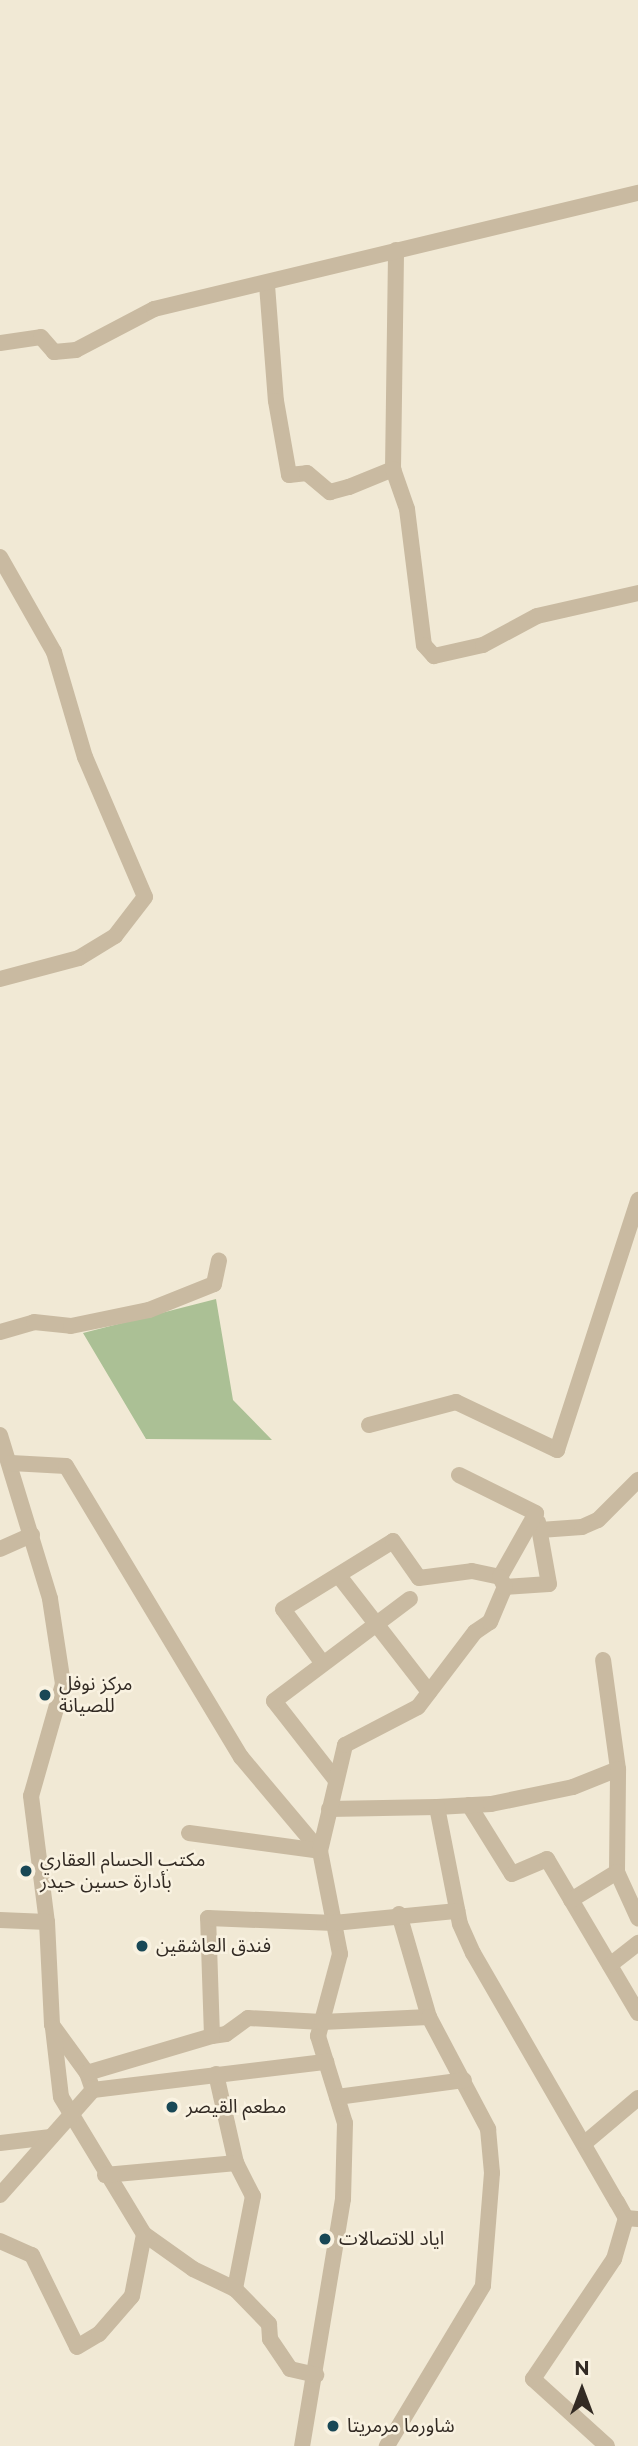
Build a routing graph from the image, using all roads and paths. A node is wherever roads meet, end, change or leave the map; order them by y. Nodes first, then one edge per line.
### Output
1 (638, 193) edge
2 (396, 250) junction
3 (267, 285) junction
4 (0, 343) edge
5 (393, 469) junction
6 (0, 557) edge
7 (638, 593) edge
8 (0, 979) edge
9 (638, 1200) edge
10 (219, 1261) dead end
11 (0, 1332) edge
12 (369, 1425) dead end
13 (0, 1435) edge
14 (11, 1463) junction
15 (458, 1475) dead end
16 (638, 1480) edge
17 (536, 1513) junction
18 (540, 1530) junction
19 (32, 1535) junction
20 (0, 1549) edge
21 (339, 1576) junction
22 (503, 1582) junction
23 (410, 1599) dead end
24 (375, 1624) junction
25 (603, 1660) dead end
26 (321, 1661) junction
27 (429, 1692) junction
28 (618, 1769) junction
29 (335, 1779) junction
30 (469, 1805) junction
31 (438, 1807) junction
32 (328, 1809) junction
33 (189, 1833) dead end
34 (320, 1851) junction
35 (617, 1872) junction
36 (571, 1900) junction
37 (457, 1911) junction
38 (399, 1914) junction
39 (638, 1919) edge
40 (0, 1920) edge
41 (47, 1922) junction
42 (334, 1923) junction
43 (638, 1943) edge
44 (610, 1965) junction
45 (638, 2013) edge
46 (429, 2017) junction
47 (322, 2022) junction
48 (52, 2025) junction
49 (212, 2036) junction
50 (326, 2062) junction
51 (87, 2073) junction
52 (216, 2074) junction
53 (464, 2080) junction
54 (93, 2090) junction
55 (337, 2097) junction
56 (638, 2098) edge
57 (70, 2113) junction
58 (51, 2137) junction
59 (0, 2143) edge
60 (586, 2143) junction
61 (236, 2162) junction
62 (105, 2175) junction
63 (0, 2195) edge
64 (632, 2218) edge
65 (145, 2234) junction
66 (0, 2241) edge
67 (235, 2289) junction
68 (316, 2375) junction
69 (308, 2445) edge
70 (387, 2446) edge
71 (607, 2446) edge

1 - 2 street
2 - 3 street
2 - 5 street
3 - 4 street
3 - 5 street
5 - 7 street
6 - 8 street
9 - 12 street
10 - 11 street
13 - 14 street
14 - 19 street
14 - 34 street
15 - 17 street
16 - 18 street
17 - 18 street
17 - 22 street
18 - 22 street
19 - 20 street
19 - 41 street
21 - 22 street
21 - 24 street
21 - 26 street
22 - 27 street
23 - 24 street
24 - 26 street
24 - 27 street
25 - 28 street
26 - 29 street
27 - 29 street
28 - 30 street
28 - 35 street
29 - 32 street
30 - 31 street
30 - 36 street
31 - 32 street
31 - 37 street
32 - 34 street
33 - 34 street
34 - 42 street
35 - 36 street
35 - 39 street
36 - 44 street
37 - 38 street
37 - 60 street
38 - 42 street
38 - 46 street
40 - 41 street
41 - 48 street
42 - 47 street
42 - 49 street
43 - 44 street
44 - 45 street
46 - 47 street
46 - 53 street
47 - 49 street
47 - 50 street
48 - 51 street
48 - 57 street
49 - 51 street
50 - 52 street
50 - 55 street
51 - 54 street
52 - 54 street
52 - 61 street
53 - 55 street
53 - 70 street
54 - 57 street
55 - 68 street
56 - 60 street
57 - 58 street
57 - 62 street
58 - 59 street
58 - 63 street
60 - 64 street
61 - 62 street
61 - 67 street
62 - 65 street
64 - 71 street
65 - 66 street
65 - 67 street
67 - 68 street
68 - 69 street

